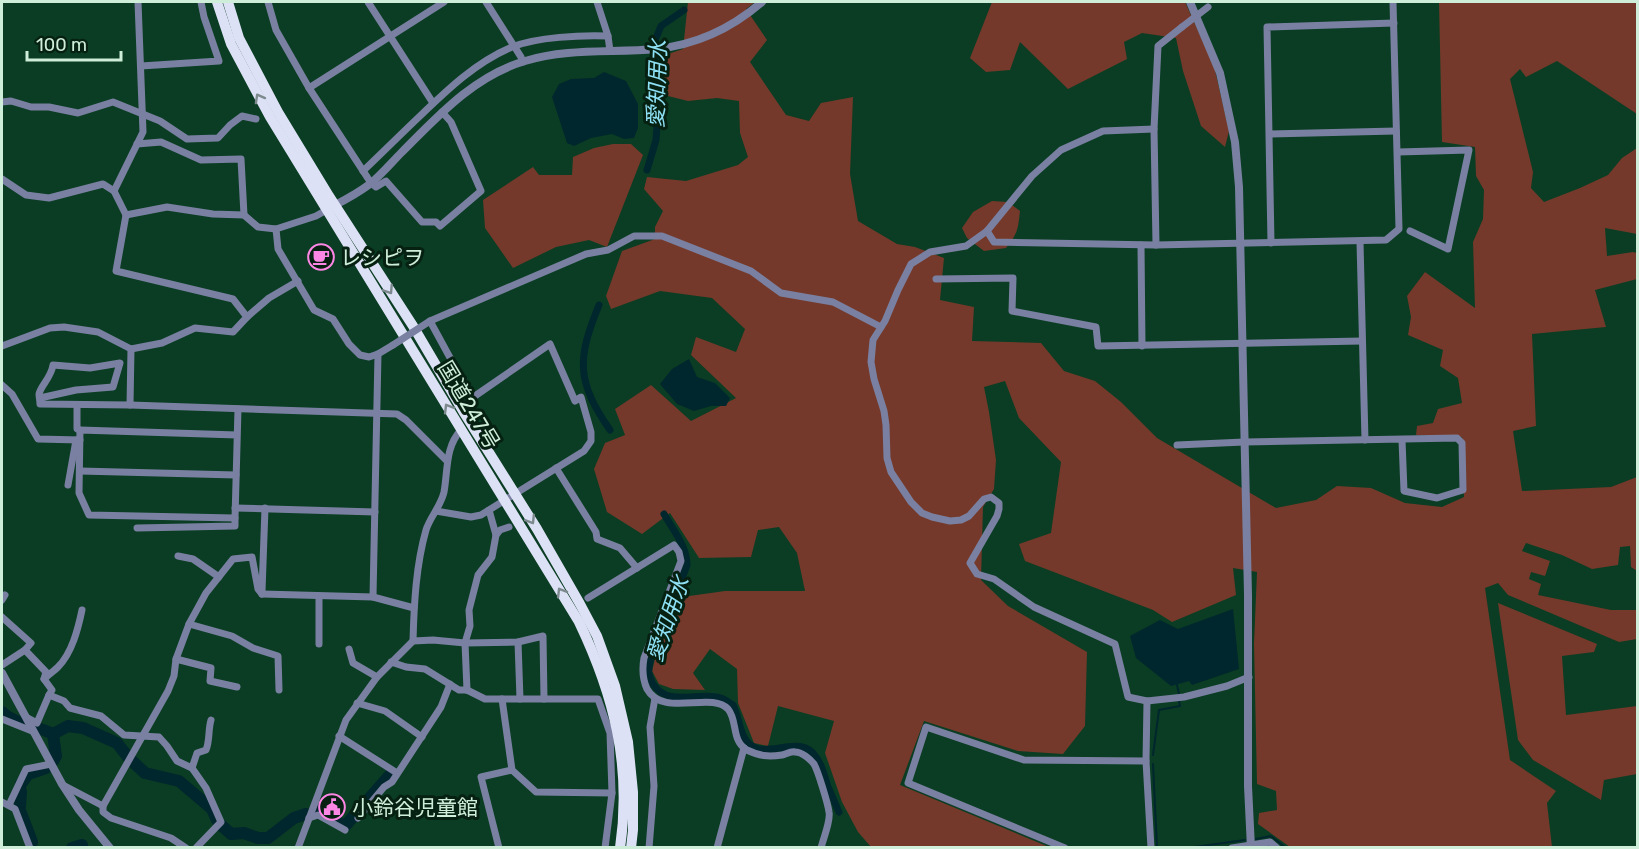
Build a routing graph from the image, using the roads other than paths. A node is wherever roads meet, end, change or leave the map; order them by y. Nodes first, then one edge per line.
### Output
1 (138, 2) edge
2 (201, 2) edge
3 (217, 2) edge
4 (228, 2) edge
5 (268, 2) edge
6 (368, 2) edge
7 (444, 2) edge
8 (486, 2) edge
9 (597, 2) edge
10 (762, 2) edge
11 (1190, 2) edge
12 (1393, 2) edge
13 (1211, 4) edge
14 (1394, 23) junction
15 (389, 36) junction
16 (608, 36) junction
17 (514, 46) junction
18 (610, 51) junction
19 (523, 62) junction
20 (141, 66) junction
21 (309, 88) junction
22 (2, 102) edge
23 (433, 103) junction
24 (442, 112) junction
25 (144, 115) junction
26 (256, 118) dead end
27 (1154, 129) junction
28 (1396, 131) junction
29 (1270, 134) junction
30 (137, 144) junction
31 (1398, 152) junction
32 (363, 171) junction
33 (2, 179) edge
34 (371, 183) junction
35 (114, 190) junction
36 (331, 208) junction
37 (244, 214) junction
38 (126, 215) junction
39 (276, 229) junction
40 (987, 231) junction
41 (1410, 231) dead end
42 (1360, 242) junction
43 (1240, 243) junction
44 (1272, 243) junction
45 (1141, 245) junction
46 (1156, 245) junction
47 (936, 279) dead end
48 (298, 281) junction
49 (247, 317) junction
50 (430, 321) junction
51 (881, 327) junction
52 (1362, 341) junction
53 (1242, 342) junction
54 (2, 346) edge
55 (1142, 346) junction
56 (131, 349) junction
57 (378, 354) junction
58 (2, 386) edge
59 (40, 398) junction
60 (472, 398) junction
61 (77, 405) junction
62 (130, 405) junction
63 (238, 409) junction
64 (463, 411) junction
65 (378, 413) junction
66 (80, 430) junction
67 (461, 430) junction
68 (237, 435) junction
69 (78, 440) junction
70 (1365, 440) junction
71 (1402, 440) junction
72 (1244, 442) junction
73 (1177, 445) dead end
74 (447, 461) junction
75 (556, 468) junction
76 (80, 471) junction
77 (236, 475) junction
78 (68, 485) dead end
79 (510, 497) junction
80 (236, 508) junction
81 (265, 508) junction
82 (489, 510) junction
83 (436, 511) junction
84 (375, 512) junction
85 (235, 518) junction
86 (509, 527) dead end
87 (137, 528) dead end
88 (495, 535) junction
89 (178, 556) dead end
90 (637, 568) junction
91 (219, 577) junction
92 (262, 594) junction
93 (320, 596) junction
94 (373, 597) junction
95 (588, 598) dead end
96 (414, 608) junction
97 (82, 610) dead end
98 (2, 617) edge
99 (189, 624) junction
100 (413, 641) junction
101 (519, 642) junction
102 (465, 643) junction
103 (319, 644) dead end
104 (349, 649) dead end
105 (25, 650) junction
106 (176, 659) junction
107 (391, 662) junction
108 (2, 665) edge
109 (2, 674) edge
110 (377, 677) junction
111 (1249, 677) junction
112 (44, 679) junction
113 (450, 684) junction
114 (237, 687) dead end
115 (279, 690) dead end
116 (467, 690) junction
117 (49, 695) junction
118 (655, 698) junction
119 (502, 699) junction
120 (520, 699) junction
121 (544, 699) junction
122 (1147, 701) junction
123 (357, 703) junction
124 (27, 718) junction
125 (2, 719) edge
126 (211, 720) dead end
127 (32, 730) junction
128 (144, 735) junction
129 (339, 736) junction
130 (422, 737) junction
131 (744, 748) junction
132 (1146, 761) junction
133 (51, 764) junction
134 (192, 768) junction
135 (512, 770) junction
136 (397, 773) junction
137 (62, 784) junction
138 (612, 793) junction
139 (5, 803) edge
140 (104, 806) junction
141 (309, 818) junction
142 (358, 818) dead end
143 (345, 830) dead end
144 (1251, 846) edge
145 (30, 848) edge
146 (110, 848) edge
147 (186, 848) edge
148 (196, 848) edge
149 (298, 848) edge
150 (499, 848) edge
151 (605, 848) edge
152 (620, 848) edge
153 (631, 848) edge
154 (649, 848) edge
155 (717, 848) edge
156 (821, 848) edge
157 (1065, 848) edge
158 (1151, 848) edge
159 (1232, 848) edge
160 (1277, 848) edge

1 - 20 street
2 - 20 street
36 -> 3 highway, 国道247号
4 - 36 highway, 国道247号
5 - 21 street
6 - 15 street
7 - 15 street
8 - 17 street
9 - 16 street
10 - 18 street
11 - 43 street
12 - 14 street
13 - 27 street, bridge
14 - 28 street
14 - 29 street
15 - 21 street
15 - 23 street
16 - 17 street
16 - 18 street
17 - 19 street
17 - 23 street
18 - 19 street
19 - 24 street
20 - 25 street
21 - 32 street
22 - 25 street
23 - 32 street
24 - 34 street
24 - 34 street
25 - 26 street
25 - 30 street
27 - 40 street
27 - 46 street
28 - 29 street
28 - 31 street
29 - 44 street
30 - 35 street
30 - 37 street
31 - 41 street
31 - 42 street
32 - 34 street
33 - 35 street
34 - 36 street
35 - 38 street
36 - 39 street
36 -> 64 highway, 国道247号
67 -> 36 highway, 国道247号
37 - 38 street
37 - 39 street
38 - 49 street
39 - 48 street
40 - 45 street
40 - 51 street
42 - 44 street
42 - 52 street
43 - 44 street
43 - 46 street
43 - 53 street
45 - 46 street
45 - 55 street
47 - 55 street
48 - 49 street
48 - 57 street
49 - 56 street
50 - 51 street
50 - 57 street, bridge
50 - 60 street
51 - 122 street
52 - 53 street
52 - 70 street
53 - 55 street
53 - 72 street
54 - 56 street
56 - 62 street
57 - 65 street
58 - 69 street
59 - 59 street
59 - 61 street
60 - 64 street
60 - 75 street
61 - 62 street
61 - 66 street
62 - 63 street
63 - 65 street
63 - 68 street
64 - 79 highway, 国道247号
65 - 74 street
65 - 84 street
66 - 68 street
66 - 69 street
67 - 74 street
67 - 79 highway, 国道247号
68 - 77 street
69 - 76 street
69 - 78 street
70 - 71 street
70 - 72 street
71 - 71 street
72 - 73 street
72 - 111 street
74 - 83 street
75 - 79 street
75 - 90 street
76 - 77 street
76 - 85 street
77 - 80 street
79 - 82 street
152 -> 79 highway, 国道247号
79 -> 153 highway, 国道247号
80 - 81 street
80 - 85 street
81 - 84 street
81 - 92 street
82 - 83 street
82 - 88 street
83 - 96 street
84 - 94 street
85 - 87 street
86 - 88 street
88 - 102 street
89 - 91 street
90 - 95 street
90 - 118 street
91 - 92 street
91 - 99 street
92 - 93 street
93 - 94 street
93 - 103 street
94 - 96 street
96 - 100 street
97 - 112 street
98 - 105 street
99 - 106 street
99 - 115 street
100 - 102 street
100 - 107 street
101 - 102 street
101 - 120 street
101 - 121 street
102 - 116 street
104 - 110 street
105 - 108 street
105 - 112 street
106 - 114 street
106 - 128 street
107 - 110 street
107 - 113 street
109 - 124 street
110 - 123 street
111 - 122 street
111 - 144 street
112 - 117 street
113 - 116 street
113 - 130 street
116 - 119 street
117 - 124 street
117 - 128 street
118 - 131 street
118 - 154 street
119 - 120 street
119 - 135 street
120 - 121 street
121 - 138 street
122 - 132 street
123 - 129 street
123 - 130 street
124 - 127 street
125 - 127 street
126 - 134 street
127 - 133 street
128 - 134 street
128 - 140 street
129 - 136 street
129 - 141 street
130 - 136 street
131 - 155 street
131 - 156 street
132 - 157 street
132 - 158 street
133 - 137 street
133 - 139 street
134 - 148 street
135 - 138 street
135 - 150 street
136 - 142 street
137 - 140 street
137 - 146 street
138 - 151 street
139 - 145 street
140 - 147 street
141 - 143 street
141 - 149 street
144 - 159 street
144 - 160 street

